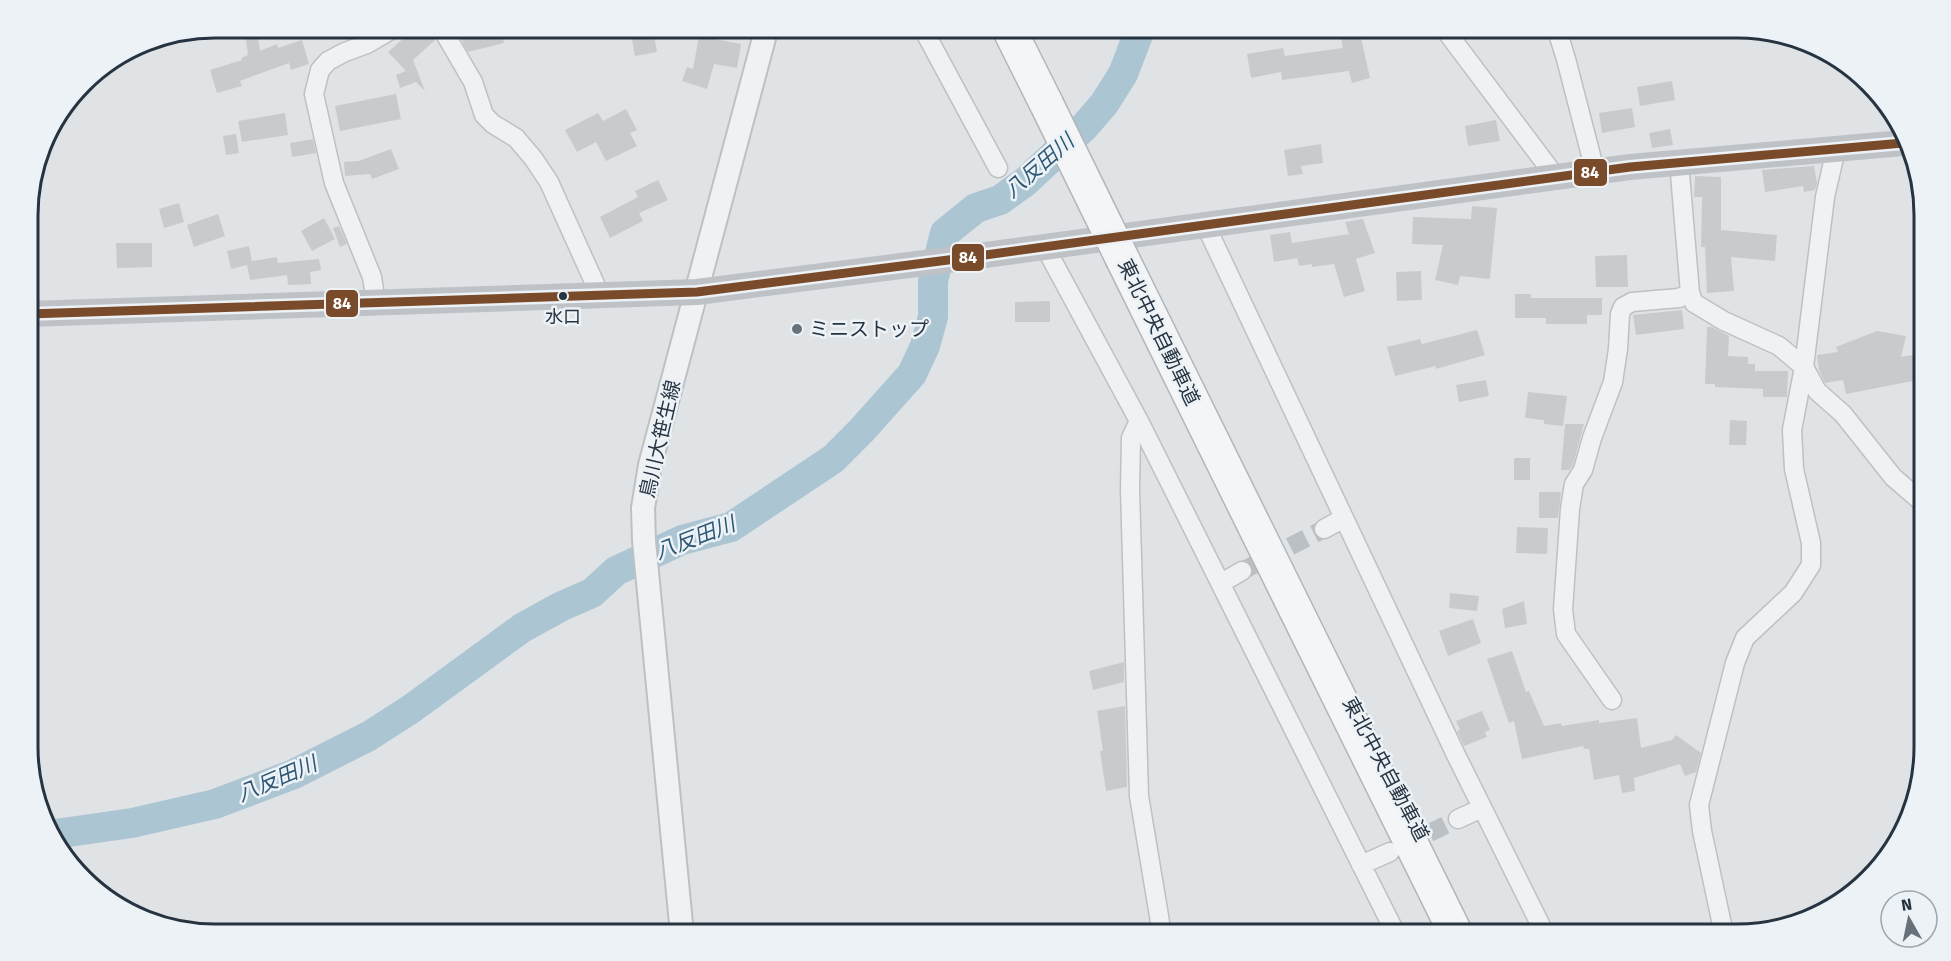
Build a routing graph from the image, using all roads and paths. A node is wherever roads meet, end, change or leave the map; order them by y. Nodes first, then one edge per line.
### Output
1 (377, 38) edge
2 (447, 38) edge
3 (765, 38) edge
4 (927, 38) edge
5 (1014, 38) edge
6 (1451, 38) edge
7 (1559, 38) edge
8 (1898, 143) edge
9 (1836, 149) junction
10 (1679, 162) junction
11 (998, 168) dead end
12 (1595, 171) junction
13 (1555, 176) junction
14 (1205, 224) junction
15 (1046, 247) junction
16 (697, 291) junction
17 (1690, 293) junction
18 (600, 295) junction
19 (376, 303) junction
20 (38, 314) edge
21 (1804, 367) junction
22 (1139, 421) junction
23 (1914, 495) edge
24 (1344, 518) junction
25 (1324, 529) tunnel mouth
26 (1263, 541) junction
27 (1242, 571) tunnel mouth
28 (1221, 583) junction
29 (1612, 700) dead end
30 (1482, 808) junction
31 (1458, 819) tunnel mouth
32 (1390, 852) tunnel mouth
33 (1362, 865) junction
34 (1160, 923) edge
35 (1391, 923) edge
36 (1451, 923) edge
37 (1469, 923) edge
38 (1540, 923) edge
39 (1722, 923) edge
40 (681, 924) edge

1 - 19 street
2 - 18 street
3 - 16 street, 鳥川大笹生線
4 - 11 street
5 - 26 highway, 東北中央自動車道, bridge
6 - 13 street
7 - 12 street
8 - 9 main road
9 - 10 main road
9 - 21 street
10 - 12 main road
10 - 17 street
12 - 13 main road
13 - 14 main road
14 - 15 main road
14 - 24 street
15 - 16 main road
15 - 22 street
16 - 18 main road
16 - 40 street, 鳥川大笹生線
17 - 21 street
17 - 29 street
18 - 19 main road
19 - 20 main road
21 - 23 street
21 - 39 street
22 - 28 street
22 - 34 street
24 - 25 street
24 - 30 street
26 - 36 highway, 東北中央自動車道
26 - 37 highway, 東北中央自動車道
27 - 28 street
28 - 33 street
30 - 31 street
30 - 38 street
32 - 33 street
33 - 35 street

